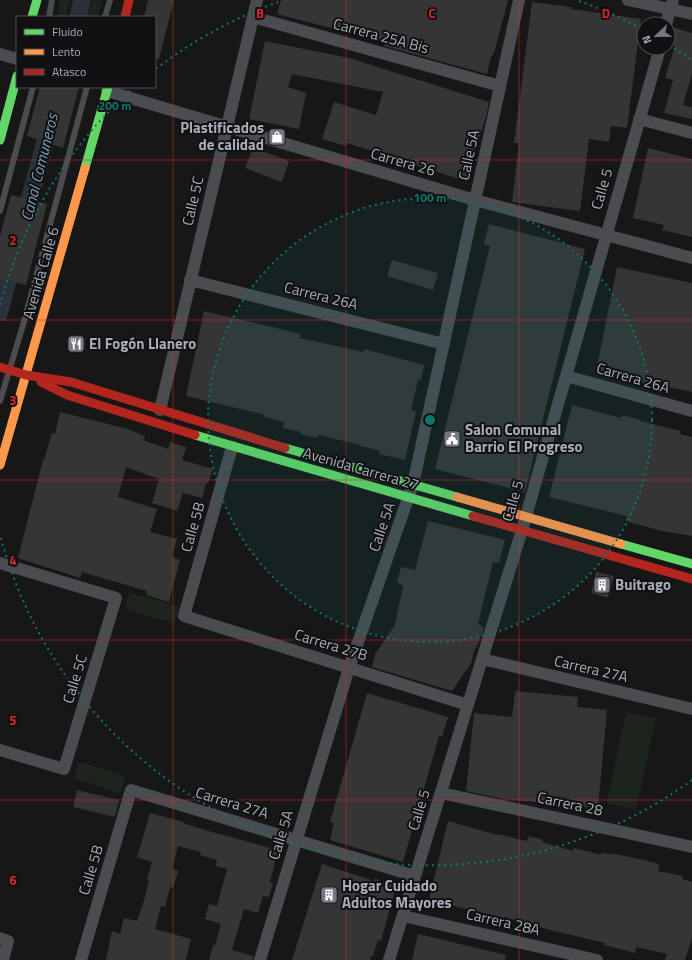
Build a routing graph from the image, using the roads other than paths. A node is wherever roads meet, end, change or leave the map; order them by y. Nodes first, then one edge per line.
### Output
1 (37, 0) edge
2 (52, 0) edge
3 (110, 0) edge
4 (129, 0) edge
5 (257, 0) edge
6 (519, 0) edge
7 (628, 0) edge
8 (672, 5) edge
9 (692, 14) edge
10 (32, 16) edge
11 (49, 16) edge
12 (105, 16) edge
13 (125, 16) edge
14 (669, 16) edge
15 (253, 17) junction
16 (0, 54) edge
17 (658, 56) edge
18 (16, 59) edge
19 (16, 80) edge
20 (500, 86) junction
21 (33, 88) edge
22 (87, 88) edge
23 (108, 89) edge
24 (639, 119) junction
25 (227, 127) junction
26 (692, 133) edge
27 (0, 140) edge
28 (475, 200) junction
29 (0, 211) edge
30 (606, 235) junction
31 (692, 258) edge
32 (190, 280) junction
33 (444, 344) junction
34 (0, 367) edge
35 (9, 370) junction
36 (26, 375) junction
37 (566, 376) junction
38 (0, 401) edge
39 (160, 410) junction
40 (692, 411) edge
41 (232, 447) junction
42 (0, 466) edge
43 (413, 484) junction
44 (408, 497) junction
45 (525, 517) junction
46 (522, 530) junction
47 (0, 563) edge
48 (692, 564) edge
49 (692, 579) edge
50 (184, 616) joint
51 (482, 659) junction
52 (350, 668) junction
53 (468, 705) junction
54 (692, 709) edge
55 (0, 750) edge
56 (131, 790) joint
57 (441, 792) junction
58 (297, 840) junction
59 (692, 847) edge
60 (415, 876) junction
61 (403, 916) junction
62 (4, 939) edge
63 (590, 959) edge
64 (4, 960) edge
65 (81, 960) edge
66 (260, 960) edge
67 (389, 960) edge

1 - 10 main road
2 - 11 lane
3 - 12 lane
4 - 13 main road
5 - 15 street, Calle 5C
6 - 20 street, Calle 5A
7 - 8 street
8 - 9 street
8 - 14 street
15 - 20 street, Carrera 25A Bis
15 - 25 street, Calle 5C
16 - 18 street
17 - 24 street, Calle 5
19 - 27 main road
20 - 28 street, Calle 5A
21 - 29 lane
22 - 35 lane
23 - 25 street, Carrera 26
23 - 36 main road, Avenida Calle 6
24 - 26 street
24 - 30 street, Calle 5
25 - 28 street, Carrera 26
25 - 32 street, Calle 5C
28 - 30 street, Carrera 26
28 - 33 street, Calle 5A
30 - 31 street, Carrera 26
30 - 37 street, Calle 5
32 - 33 street, Carrera 26A
32 - 39 street, Calle 5C
33 - 43 street, Calle 5A
34 - 35 main road, Avenida Carrera 27
35 - 36 main road, Avenida Carrera 27
35 - 38 lane
36 - 39 main road, Avenida Carrera 27
36 - 41 main road, Avenida Carrera 27
36 - 42 main road, Avenida Calle 6
37 - 40 street, Carrera 26A
37 - 45 street, Calle 5
39 - 43 main road, Avenida Carrera 27
41 - 44 main road, Avenida Carrera 27
41 - 50 street, Calle 5B
43 - 44 street, Calle 5A
43 - 45 main road, Avenida Carrera 27
44 - 46 main road, Avenida Carrera 27
44 - 52 street, Calle 5A
45 - 46 street, Calle 5
45 - 48 main road, Avenida Carrera 27
46 - 49 main road, Avenida Carrera 27
46 - 51 street, Calle 5
47 - 55 street, Calle 5C
50 - 52 street, Carrera 27B
51 - 53 street, Calle 5
51 - 54 street, Carrera 27A
52 - 53 street, Carrera 27B
52 - 58 street, Calle 5A
53 - 57 street, Calle 5
56 - 58 street, Carrera 27A
56 - 65 street, Calle 5B
57 - 59 street, Carrera 28
57 - 60 street, Calle 5
58 - 60 street, Carrera 27A
58 - 66 street, Calle 5A
60 - 61 street, Calle 5
61 - 63 street, Carrera 28A
61 - 67 street, Calle 5
62 - 64 street

